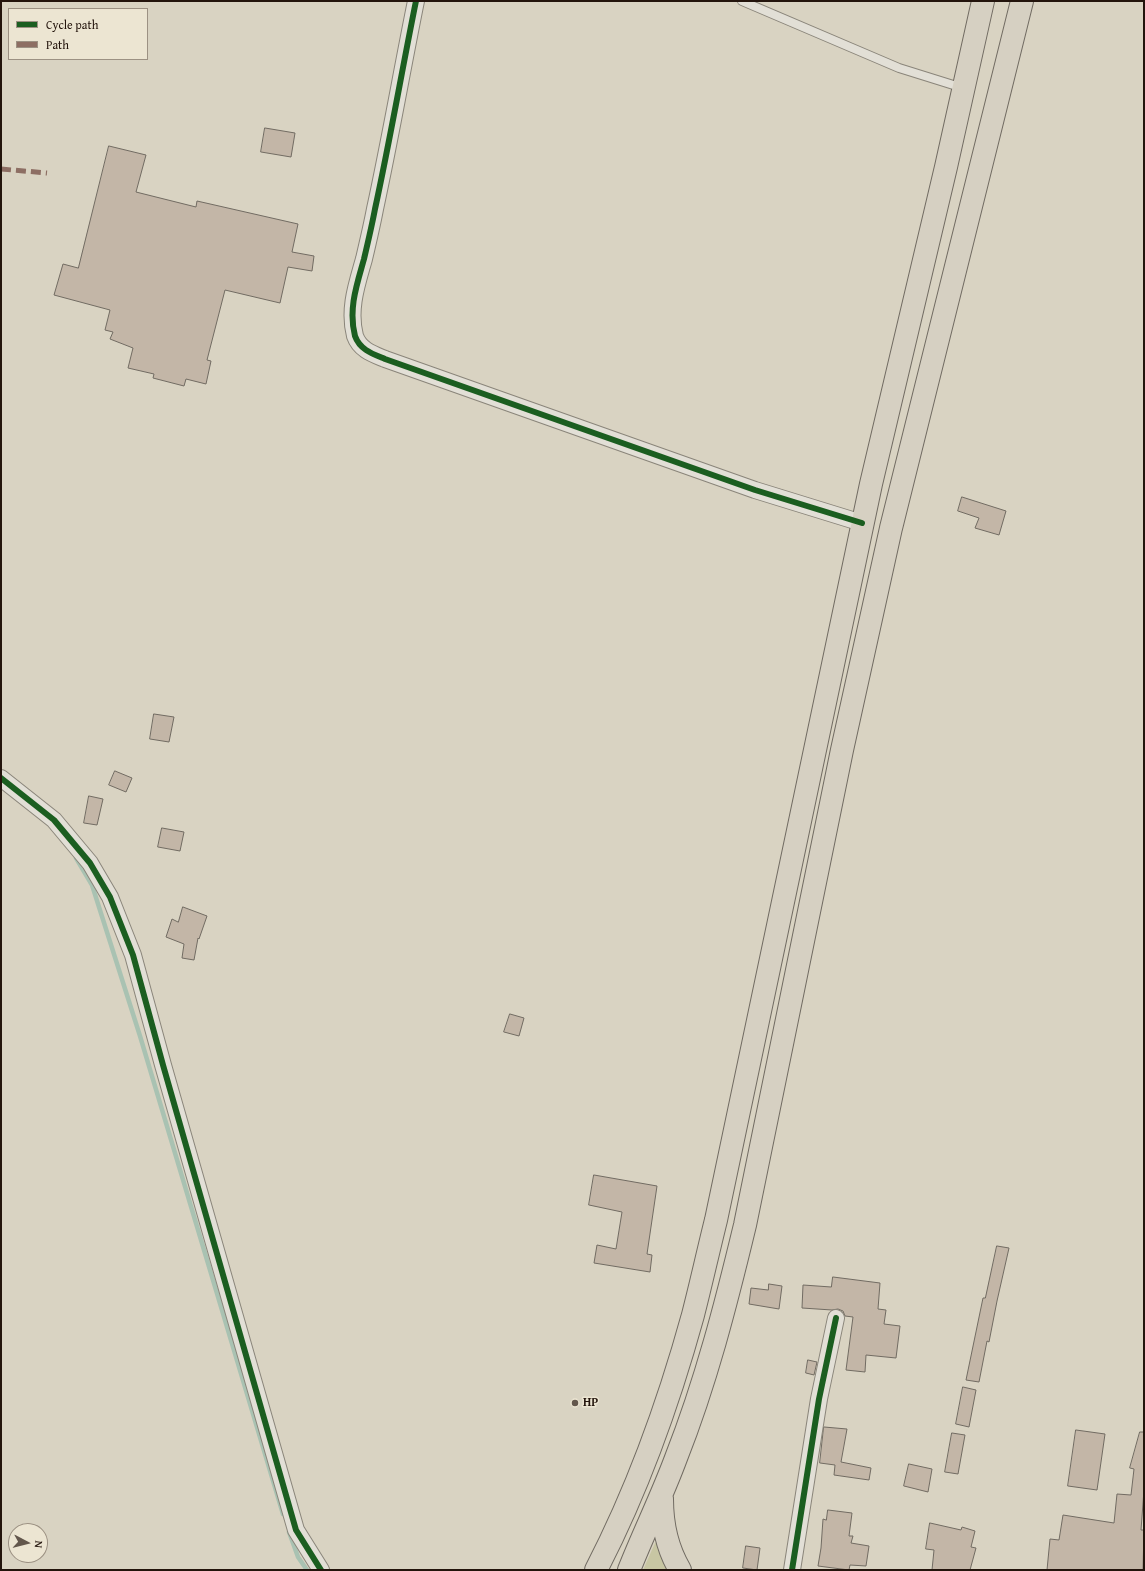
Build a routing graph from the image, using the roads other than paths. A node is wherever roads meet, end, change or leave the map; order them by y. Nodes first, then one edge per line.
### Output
1 (416, 1) edge
2 (742, 1) edge
3 (983, 1) edge
4 (1022, 1) edge
5 (964, 88) junction
6 (862, 523) junction
7 (1, 778) edge
8 (836, 1318) dead end
9 (662, 1492) junction
10 (321, 1570) edge
11 (596, 1570) edge
12 (629, 1570) edge
13 (680, 1570) edge
14 (792, 1570) edge

1 - 6 street
2 - 5 lane
3 - 5 highway
4 - 9 highway
5 - 6 highway
6 - 11 highway
7 - 10 street
8 - 14 street
9 - 12 highway
9 - 13 highway

